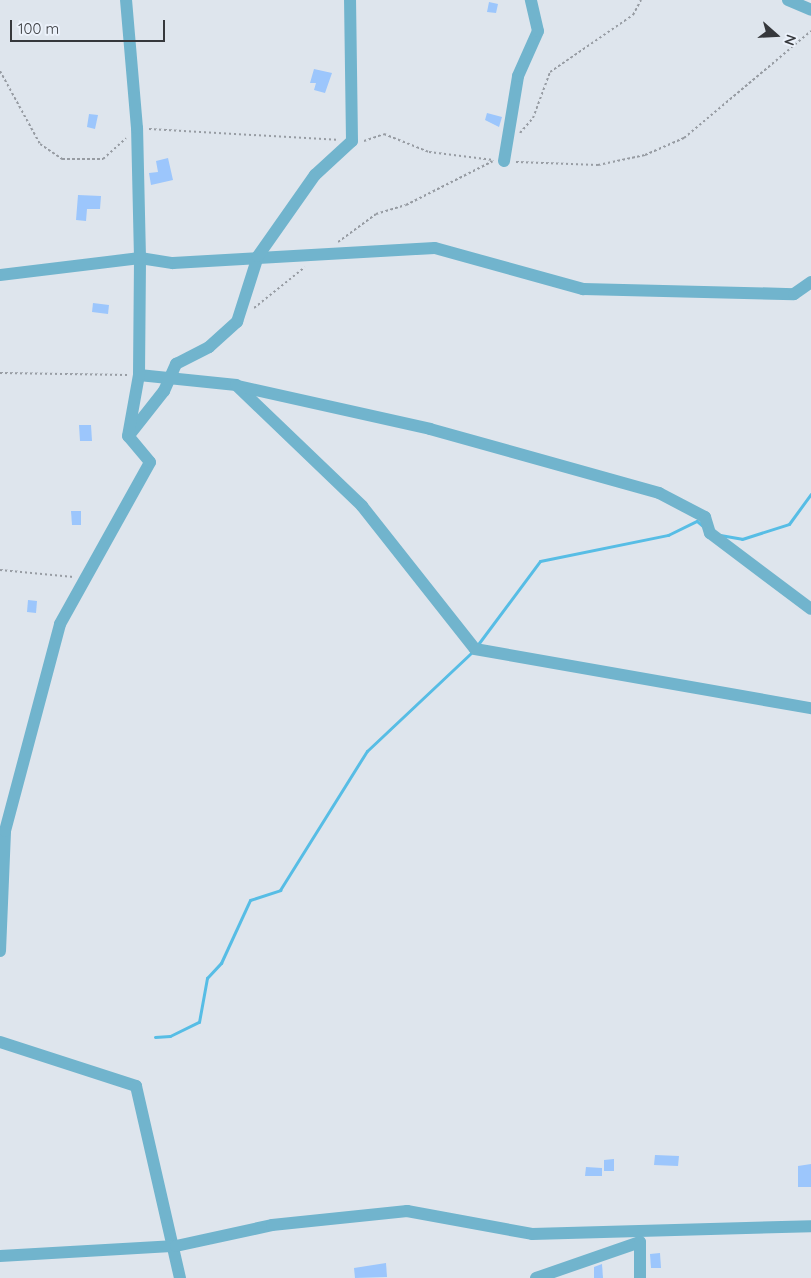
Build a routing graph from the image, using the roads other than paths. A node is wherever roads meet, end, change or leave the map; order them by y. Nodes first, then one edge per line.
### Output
1 (126, 0) edge
2 (350, 0) edge
3 (531, 0) edge
4 (788, 0) edge
5 (811, 10) edge
6 (501, 157) road end
7 (258, 256) junction
8 (140, 258) junction
9 (0, 275) edge
10 (811, 282) edge
11 (139, 375) junction
12 (170, 378) junction
13 (236, 385) junction
14 (128, 436) junction
15 (811, 609) edge
16 (811, 708) edge
17 (0, 951) edge
18 (0, 1042) edge
19 (811, 1226) edge
20 (176, 1246) junction
21 (0, 1256) edge
22 (180, 1278) edge
23 (536, 1278) edge
24 (640, 1278) edge

1 - 8 street
2 - 7 street
3 - 6 street
4 - 5 street
7 - 8 street
7 - 10 street
7 - 12 street
8 - 9 street
8 - 11 street
11 - 12 street
11 - 14 street
12 - 13 street
12 - 14 street
13 - 15 street
13 - 16 street
14 - 17 street
18 - 20 street
19 - 20 street
20 - 21 street
20 - 22 street
23 - 24 street

